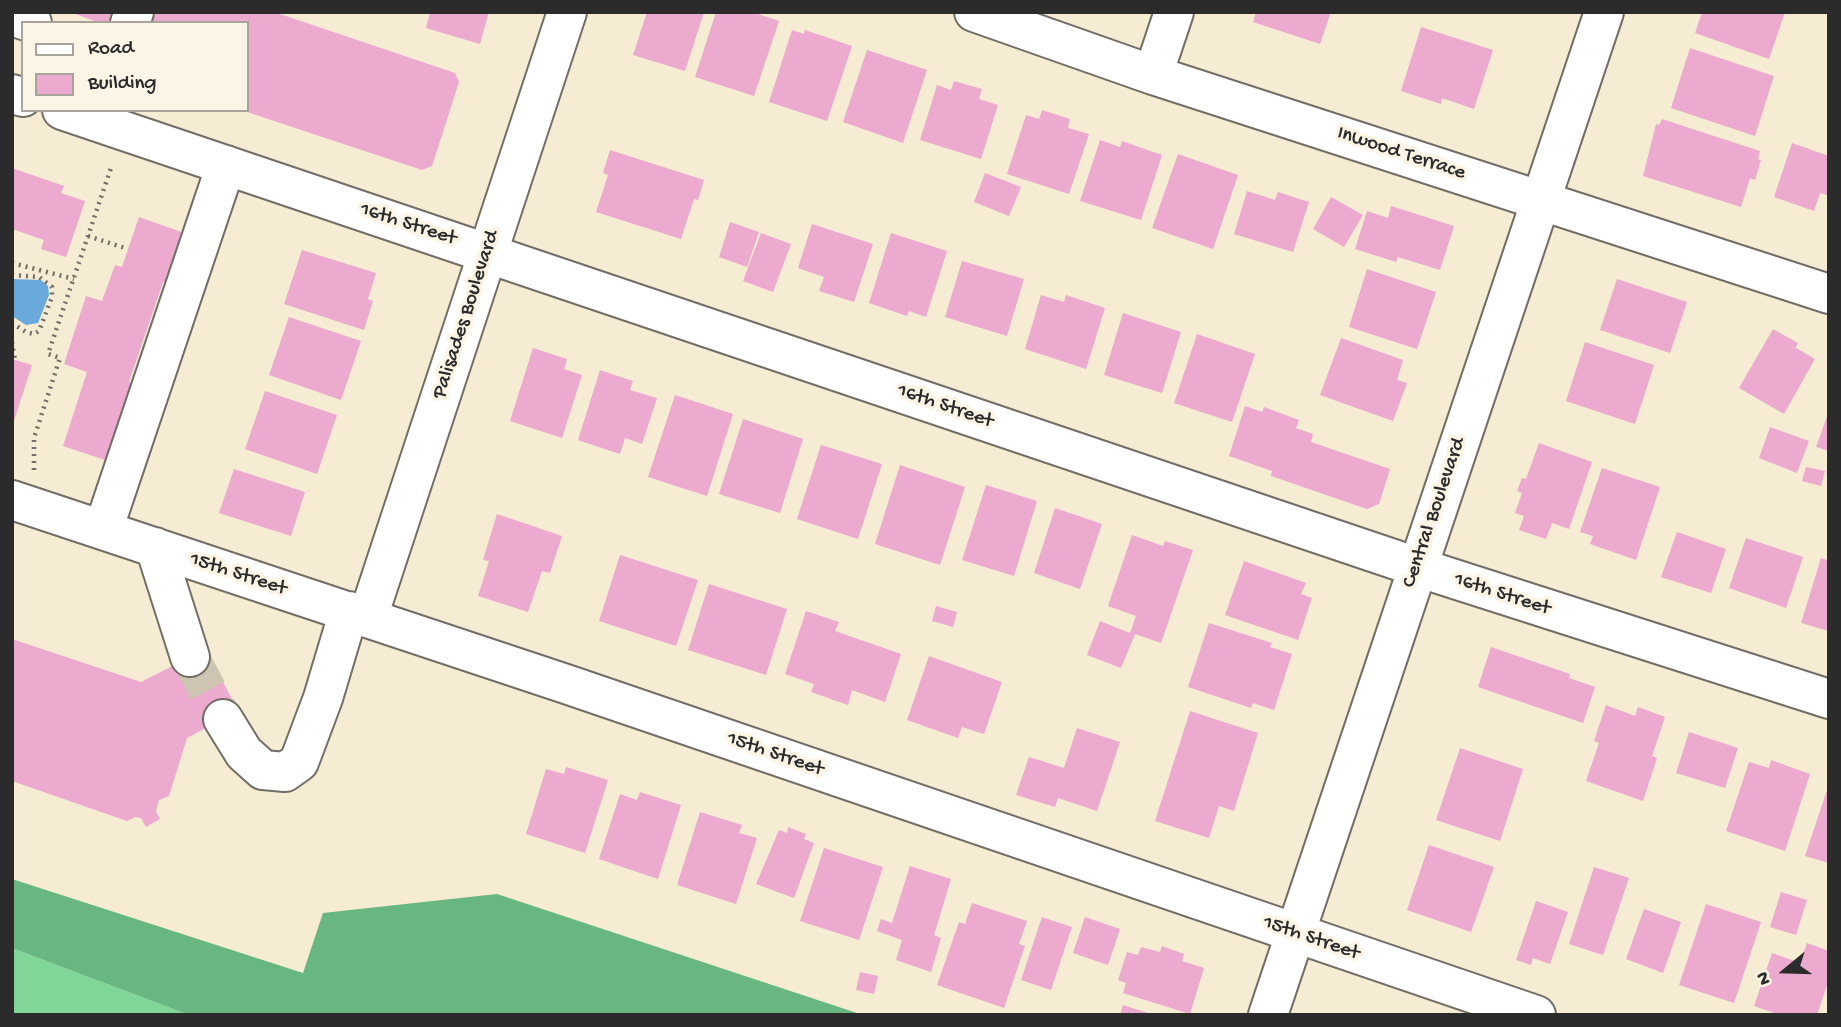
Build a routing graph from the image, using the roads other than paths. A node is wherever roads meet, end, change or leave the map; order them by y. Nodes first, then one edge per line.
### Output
1 (567, 12) edge
2 (974, 12) edge
3 (1174, 12) edge
4 (1604, 12) edge
5 (1153, 75) junction
6 (68, 112) edge
7 (226, 164) junction
8 (1541, 200) junction
9 (488, 251) junction
10 (1829, 294) edge
11 (23, 490) edge
12 (103, 530) junction
13 (155, 547) junction
14 (1417, 568) junction
15 (358, 614) junction
16 (190, 657) tunnel mouth
17 (1829, 699) edge
18 (223, 719) tunnel mouth
19 (1294, 934) junction
20 (1268, 1015) edge
21 (1536, 1015) edge

1 - 9 street, Palisades Boulevard
2 - 5 street, Inwood Terrace
3 - 5 street
4 - 8 street, Central Boulevard
5 - 8 street, Inwood Terrace
6 - 7 street, 16th Street
7 - 9 street, 16th Street
7 - 12 street
8 - 10 street, Inwood Terrace
8 - 14 street, Central Boulevard
9 - 14 street, 16th Street
9 - 15 street, Palisades Boulevard
11 - 12 street, 15th Street
12 - 13 street, 15th Street
13 - 15 street, 15th Street
13 - 16 street
14 - 17 street, 16th Street
14 - 19 street, Central Boulevard
15 - 18 street, Palisades Boulevard
15 - 19 street, 15th Street
19 - 20 street, Central Boulevard
19 - 21 street, 15th Street

